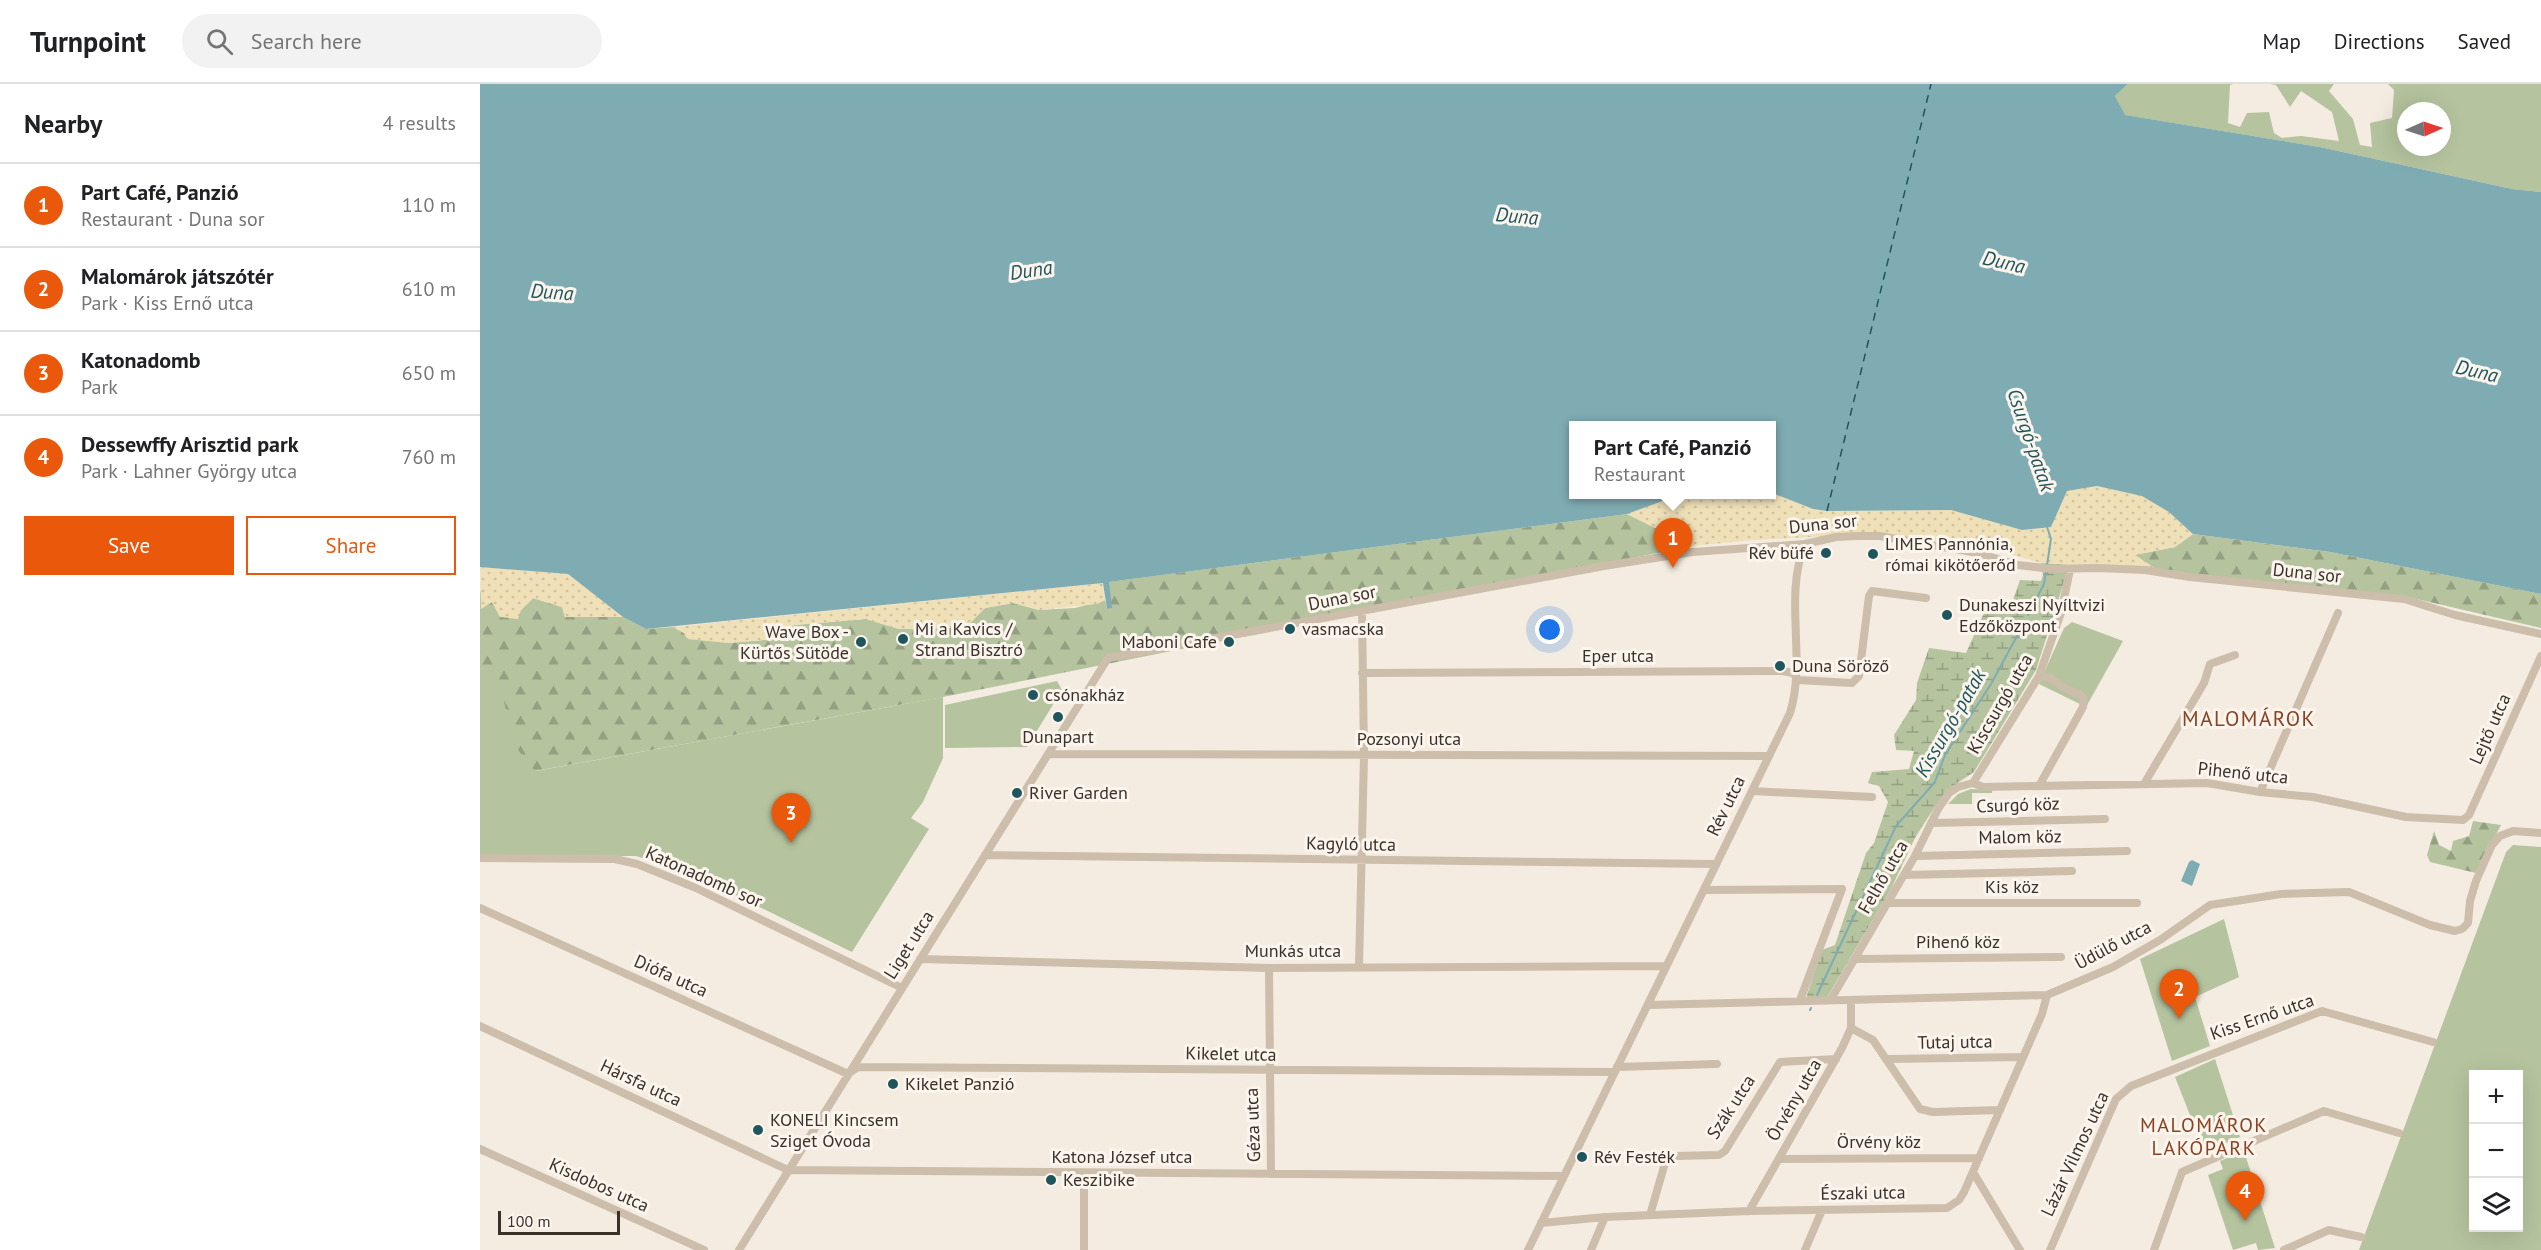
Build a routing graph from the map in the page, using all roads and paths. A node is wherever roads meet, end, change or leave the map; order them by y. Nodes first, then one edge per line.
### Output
1 (1805, 544) junction
2 (2070, 570) junction
3 (1926, 598) dead end
4 (1362, 611) junction
5 (2338, 613) dead end
6 (2541, 634) edge
7 (2235, 655) dead end
8 (2541, 656) edge
9 (1108, 658) joint
10 (1362, 673) junction
11 (2039, 676) junction
12 (1798, 680) junction
13 (1048, 754) junction
14 (1364, 755) junction
15 (1769, 756) junction
16 (1973, 783) junction
17 (2144, 784) junction
18 (2039, 786) junction
19 (1752, 791) junction
20 (2260, 792) junction
21 (1872, 797) dead end
22 (2469, 815) joint
23 (2105, 819) dead end
24 (1931, 823) junction
25 (2541, 833) edge
26 (2127, 851) dead end
27 (985, 855) junction
28 (1915, 856) junction
29 (482, 860) edge
30 (1362, 861) junction
31 (1716, 864) junction
32 (2072, 871) dead end
33 (1904, 875) junction
34 (1704, 890) junction
35 (1887, 903) junction
36 (2137, 903) dead end
37 (480, 908) edge
38 (2061, 957) dead end
39 (1855, 959) junction
40 (920, 960) junction
41 (1666, 966) junction
42 (1269, 968) junction
43 (1359, 968) junction
44 (902, 988) junction
45 (2047, 995) junction
46 (1832, 999) junction
47 (1800, 1000) junction
48 (1851, 1000) junction
49 (1648, 1005) junction
50 (480, 1026) edge
51 (1851, 1028) junction
52 (2433, 1042) dead end
53 (2023, 1058) junction
54 (1836, 1059) junction
55 (1887, 1059) junction
56 (1717, 1064) dead end
57 (2174, 1068) joint
58 (1616, 1070) junction
59 (1268, 1071) junction
60 (848, 1074) junction
61 (2000, 1110) junction
62 (2399, 1133) dead end
63 (480, 1149) edge
64 (1979, 1158) junction
65 (1779, 1159) junction
66 (788, 1170) junction
67 (1973, 1172) junction
68 (1084, 1174) junction
69 (1271, 1174) junction
70 (1564, 1176) junction
71 (1822, 1210) junction
72 (1749, 1211) junction
73 (1650, 1215) junction
74 (1605, 1217) junction
75 (1541, 1223) junction
76 (2361, 1237) dead end
77 (704, 1250) edge
78 (739, 1250) edge
79 (1084, 1250) edge
80 (1528, 1250) edge
81 (1592, 1250) edge
82 (1804, 1250) edge
83 (2020, 1250) edge
84 (2050, 1250) edge
85 (2154, 1250) edge
86 (2284, 1250) edge

1 - 2 street, Duna sor
1 - 4 street, Duna sor
1 - 12 street, Rév utca
2 - 6 street, Duna sor
2 - 11 street, Kiscsurgó utca
3 - 12 street, Eper utca
4 - 9 street, Duna sor
4 - 10 street
5 - 20 street
7 - 17 street
8 - 22 street, Lejtő utca
9 - 13 street, Liget utca
10 - 12 street, Eper utca
10 - 14 street
11 - 16 street, Kiscsurgó utca
11 - 18 street
12 - 15 street, Rév utca
13 - 14 street, Pozsonyi utca
13 - 27 street, Liget utca
14 - 15 street, Pozsonyi utca
14 - 30 street
15 - 19 street, Rév utca
16 - 18 street, Pihenő utca
16 - 24 street, Felhő utca
17 - 18 street, Pihenő utca
17 - 20 street, Pihenő utca
19 - 21 street
19 - 31 street, Rév utca
20 - 22 street, Pihenő utca
23 - 24 street, Csurgó köz
24 - 28 street, Felhő utca
25 - 45 street, Üdülő utca
26 - 28 street, Malom köz
27 - 30 street, Kagyló utca
27 - 40 street, Liget utca
28 - 33 street, Felhő utca
29 - 44 street, Katonadomb sor
30 - 31 street, Kagyló utca
30 - 43 street
31 - 34 street, Rév utca
32 - 33 street
33 - 35 street, Felhő utca
34 - 41 street, Rév utca
34 - 47 street
35 - 36 street, Kis köz
35 - 39 street, Felhő utca
37 - 60 street, Diófa utca
38 - 39 street, Pihenő köz
39 - 46 street, Felhő utca
40 - 42 street, Munkás utca
40 - 44 street, Liget utca
41 - 43 street, Munkás utca
41 - 49 street, Rév utca
42 - 43 street, Munkás utca
42 - 59 street, Géza utca
44 - 60 street, Liget utca
45 - 48 street, Üdülő utca
45 - 53 street, Északi utca
46 - 47 street, Üdülő utca
46 - 48 street, Üdülő utca
47 - 49 street, Üdülő utca
48 - 51 street, Örvény utca
49 - 58 street, Rév utca
50 - 66 street, Hársfa utca
51 - 54 street, Örvény utca
51 - 55 street
52 - 57 street, Kiss Ernő utca
53 - 55 street, Tutaj utca
53 - 61 street, Északi utca
54 - 65 street, Örvény utca
54 - 73 street, Szák utca
55 - 61 street
56 - 58 street
57 - 84 street, Lázár Vilmos utca
58 - 59 street, Kikelet utca
58 - 70 street, Rév utca
59 - 60 street, Kikelet utca
59 - 69 street, Géza utca
60 - 66 street, Liget utca
61 - 64 street, Északi utca
62 - 85 street
63 - 77 street, Kisdobos utca
64 - 65 street, Örvény köz
64 - 67 street, Északi utca
65 - 72 street, Örvény utca
66 - 68 street, Katona József utca
66 - 78 street, Liget utca
67 - 71 street, Északi utca
67 - 83 street
68 - 69 street, Katona József utca
68 - 79 street
69 - 70 street, Katona József utca
70 - 75 street, Rév utca
71 - 72 street, Északi utca
71 - 82 street
72 - 73 street, Északi utca
73 - 74 street, Északi utca
74 - 75 street, Északi utca
74 - 81 street
75 - 80 street, Rév utca
76 - 86 street

